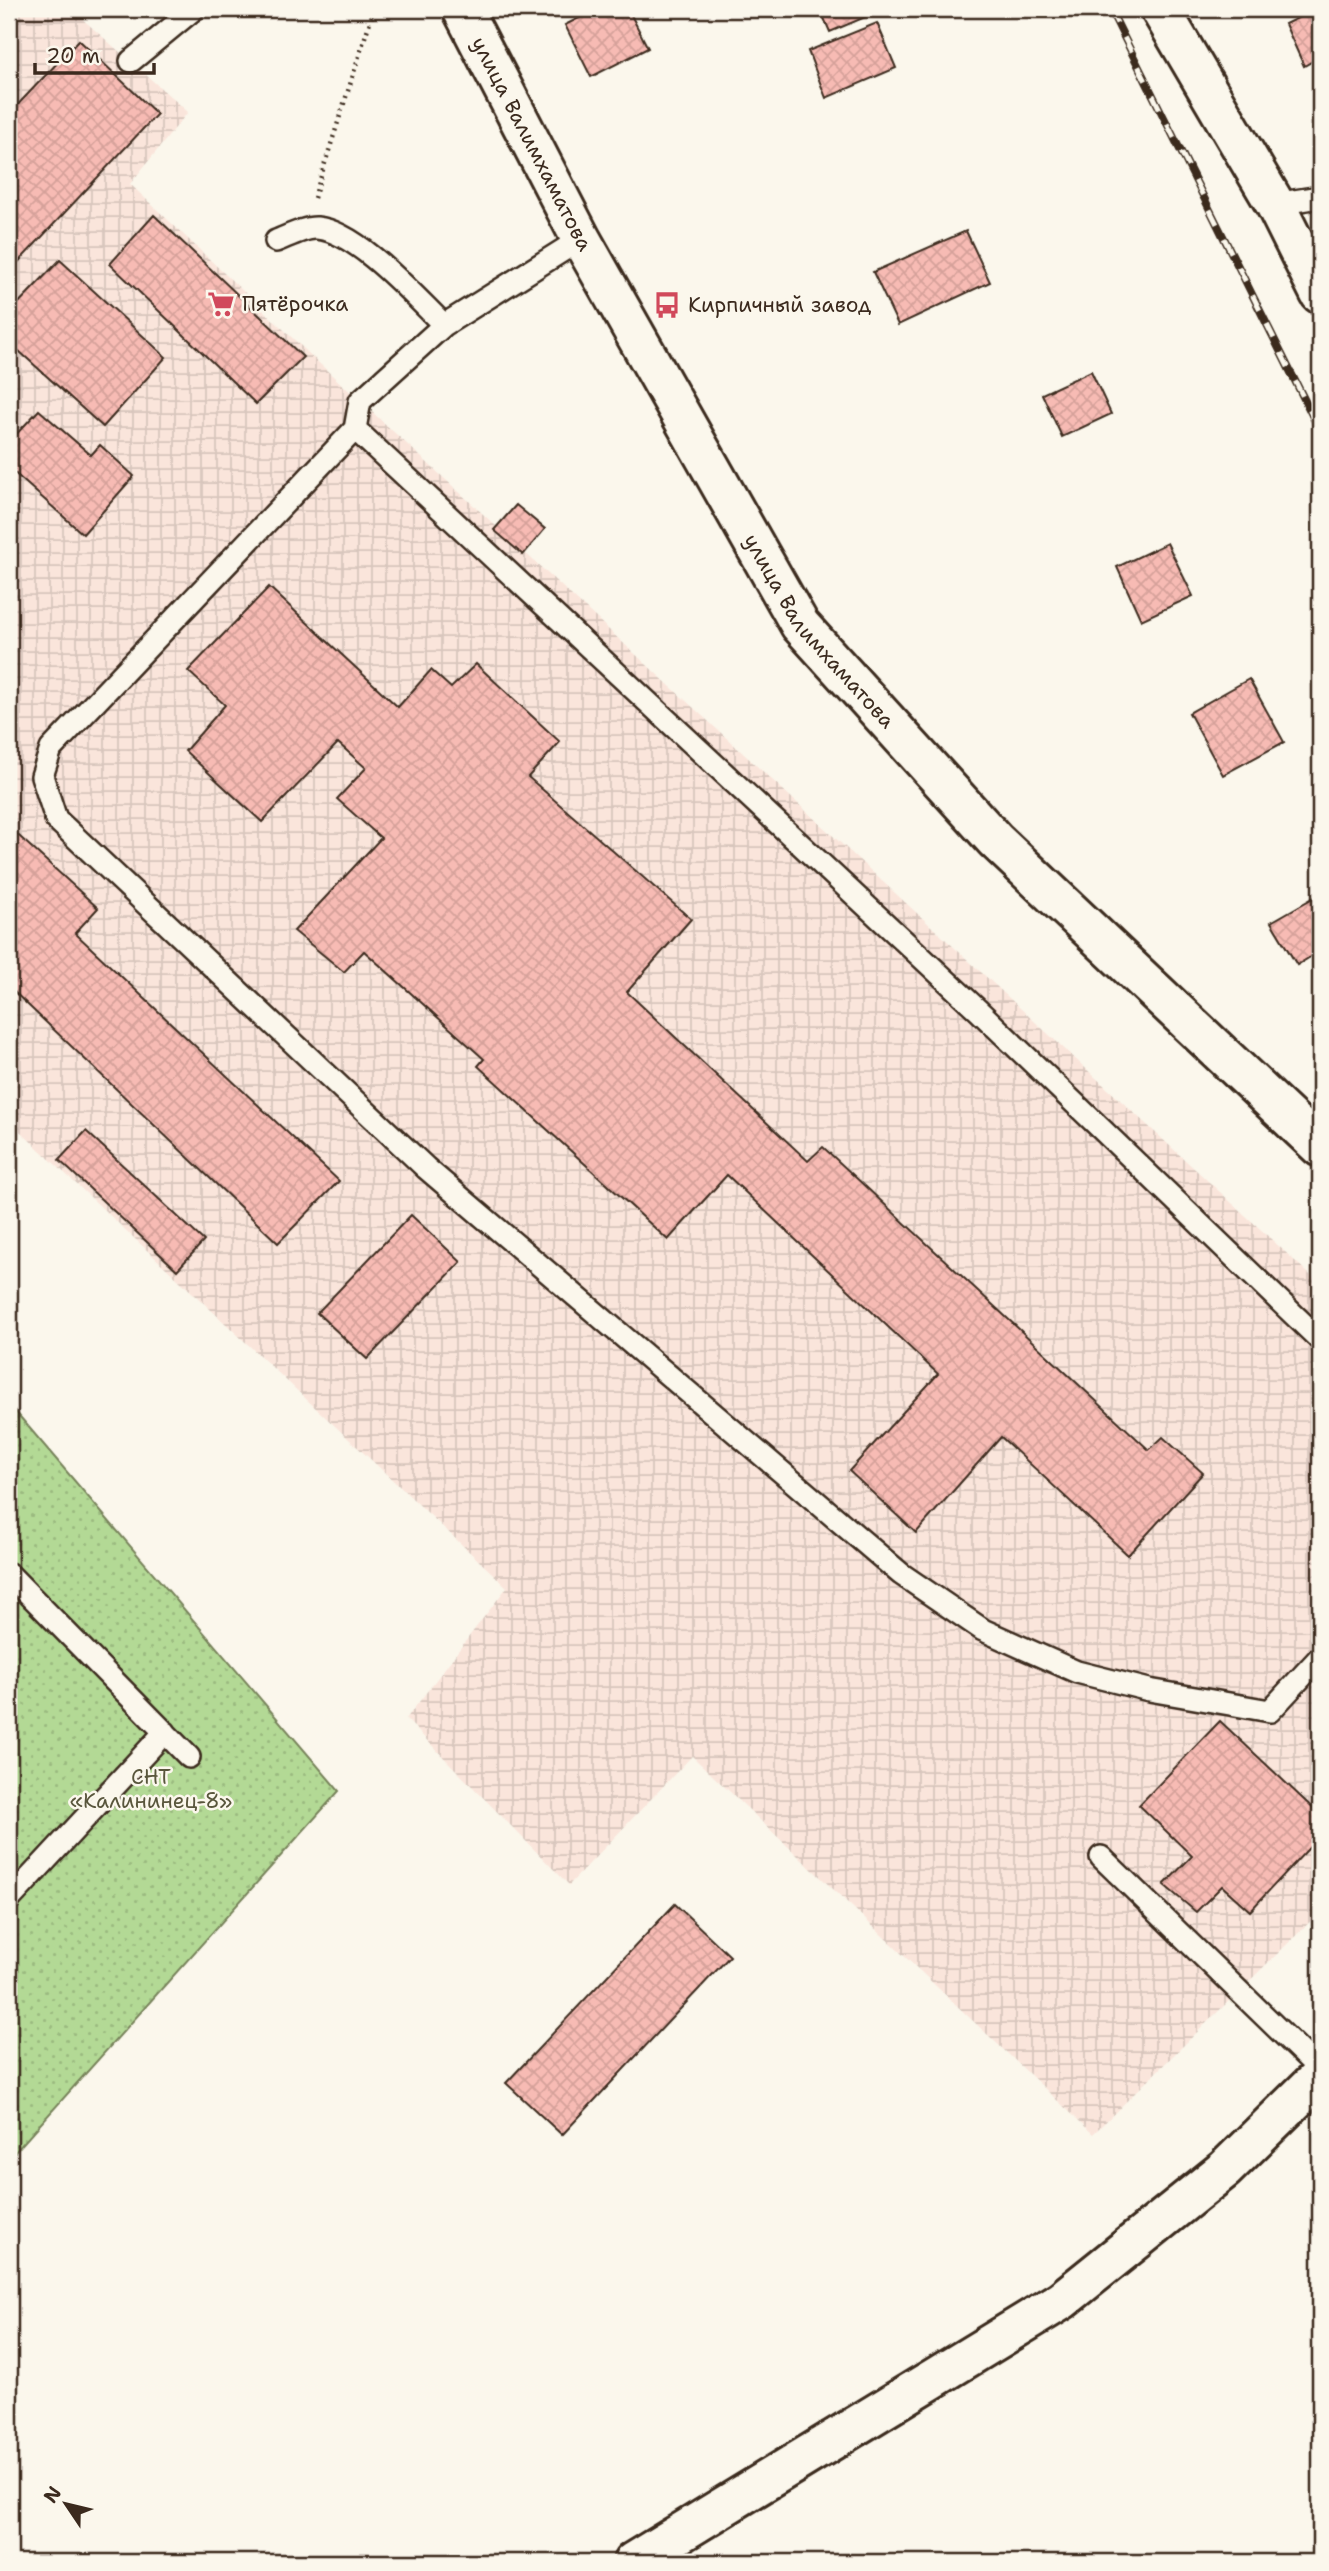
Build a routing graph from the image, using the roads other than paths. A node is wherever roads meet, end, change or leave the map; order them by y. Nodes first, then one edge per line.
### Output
1 (194, 9) edge
2 (462, 9) edge
3 (1160, 9) edge
4 (131, 61) dead end
5 (1320, 197) edge
6 (1275, 204) junction
7 (581, 239) junction
8 (276, 241) dead end
9 (1320, 294) edge
10 (444, 325) junction
11 (355, 429) junction
12 (1320, 1147) edge
13 (1320, 1340) edge
14 (9, 1574) edge
15 (1320, 1657) edge
16 (165, 1732) junction
17 (189, 1757) dead end
18 (1101, 1857) dead end
19 (9, 1900) edge
20 (1320, 2070) edge
21 (1320, 2076) edge
22 (633, 2562) edge

1 - 4 lane
2 - 7 main road, улица Валимхаматова
3 - 6 main road
5 - 6 lane
6 - 9 main road
7 - 10 lane
7 - 12 main road, улица Валимхаматова
8 - 10 lane
10 - 11 lane
11 - 13 lane
11 - 15 lane
14 - 16 lane
16 - 17 lane
16 - 19 lane
18 - 20 lane
21 - 22 main road

